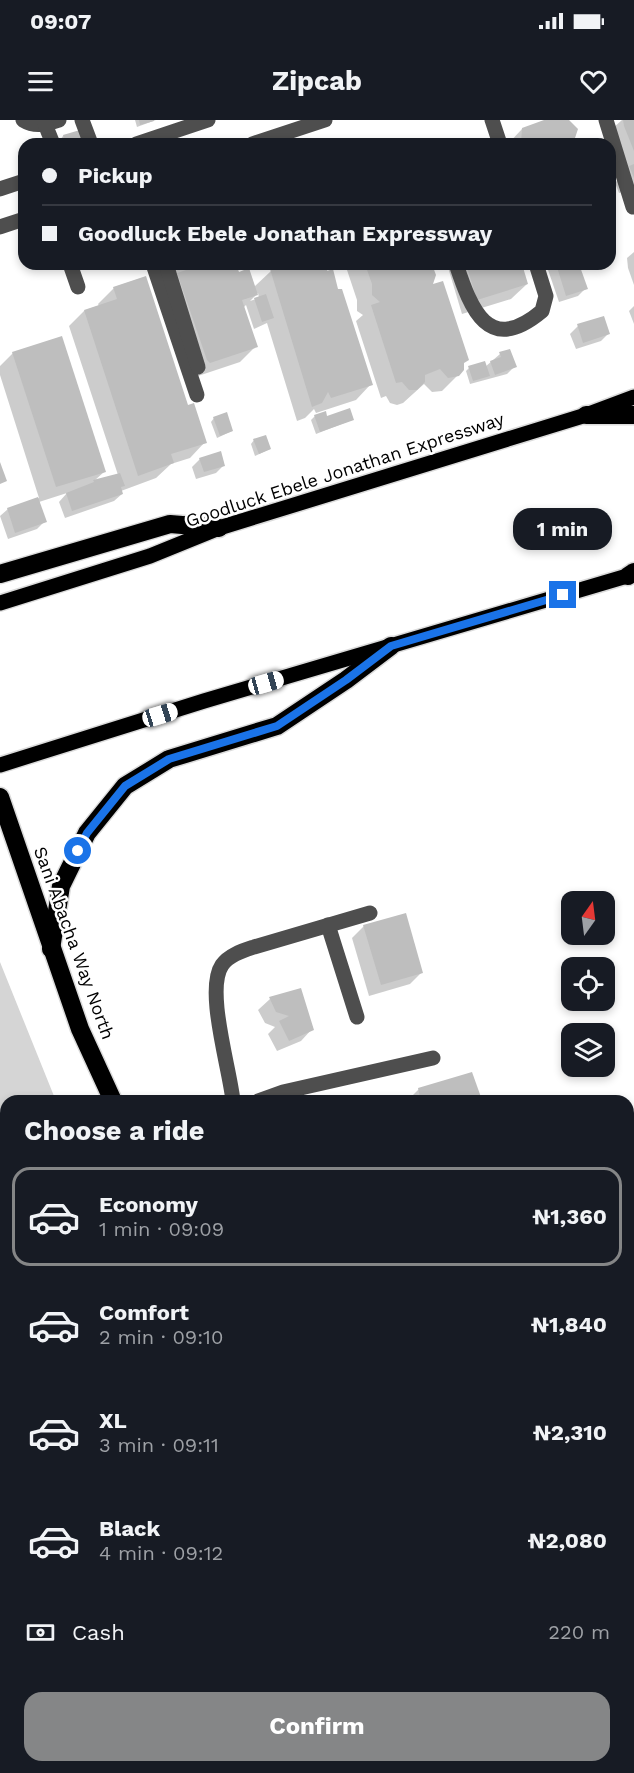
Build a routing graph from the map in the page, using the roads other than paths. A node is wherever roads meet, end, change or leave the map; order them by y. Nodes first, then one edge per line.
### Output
1 (23, 120) edge
2 (82, 120) edge
3 (208, 120) edge
4 (325, 120) edge
5 (492, 120) edge
6 (606, 120) edge
7 (52, 122) edge
8 (53, 138) edge
9 (89, 138) edge
10 (153, 138) edge
11 (270, 138) edge
12 (498, 138) edge
13 (612, 138) edge
14 (616, 152) edge
15 (18, 183) edge
16 (0, 189) edge
17 (633, 207) edge
18 (18, 221) edge
19 (0, 227) edge
20 (72, 270) edge
21 (155, 270) edge
22 (168, 270) edge
23 (458, 270) edge
24 (538, 270) edge
25 (78, 287) dead end
26 (201, 376) dead end
27 (197, 395) dead end
28 (634, 397) edge
29 (586, 415) junction
30 (634, 415) edge
31 (219, 528) junction
32 (0, 574) edge
33 (632, 574) edge
34 (0, 603) edge
35 (391, 646) junction
36 (0, 765) edge
37 (0, 797) edge
38 (370, 913) dead end
39 (328, 925) junction
40 (51, 949) junction
41 (357, 1017) dead end
42 (433, 1058) dead end
43 (110, 1095) edge
44 (232, 1095) edge
45 (275, 1095) edge

1 - 7 street
2 - 9 street
3 - 10 street
4 - 11 street
5 - 12 street
6 - 13 street
7 - 8 street
14 - 17 street
15 - 16 street
18 - 19 street
20 - 25 street
21 - 27 street
22 - 26 street
23 - 24 street
28 - 29 main road, Goodluck Ebele Jonathan Expressway
29 - 30 highway
29 - 31 main road, Goodluck Ebele Jonathan Expressway
31 - 32 highway
31 - 34 main road, Goodluck Ebele Jonathan Expressway
33 - 35 main road
35 - 36 main road
35 - 40 highway
37 - 40 highway, Sani Abacha Way North
38 - 39 street
39 - 41 street
39 - 44 street
40 - 43 highway, Sani Abacha Way North
42 - 45 street

